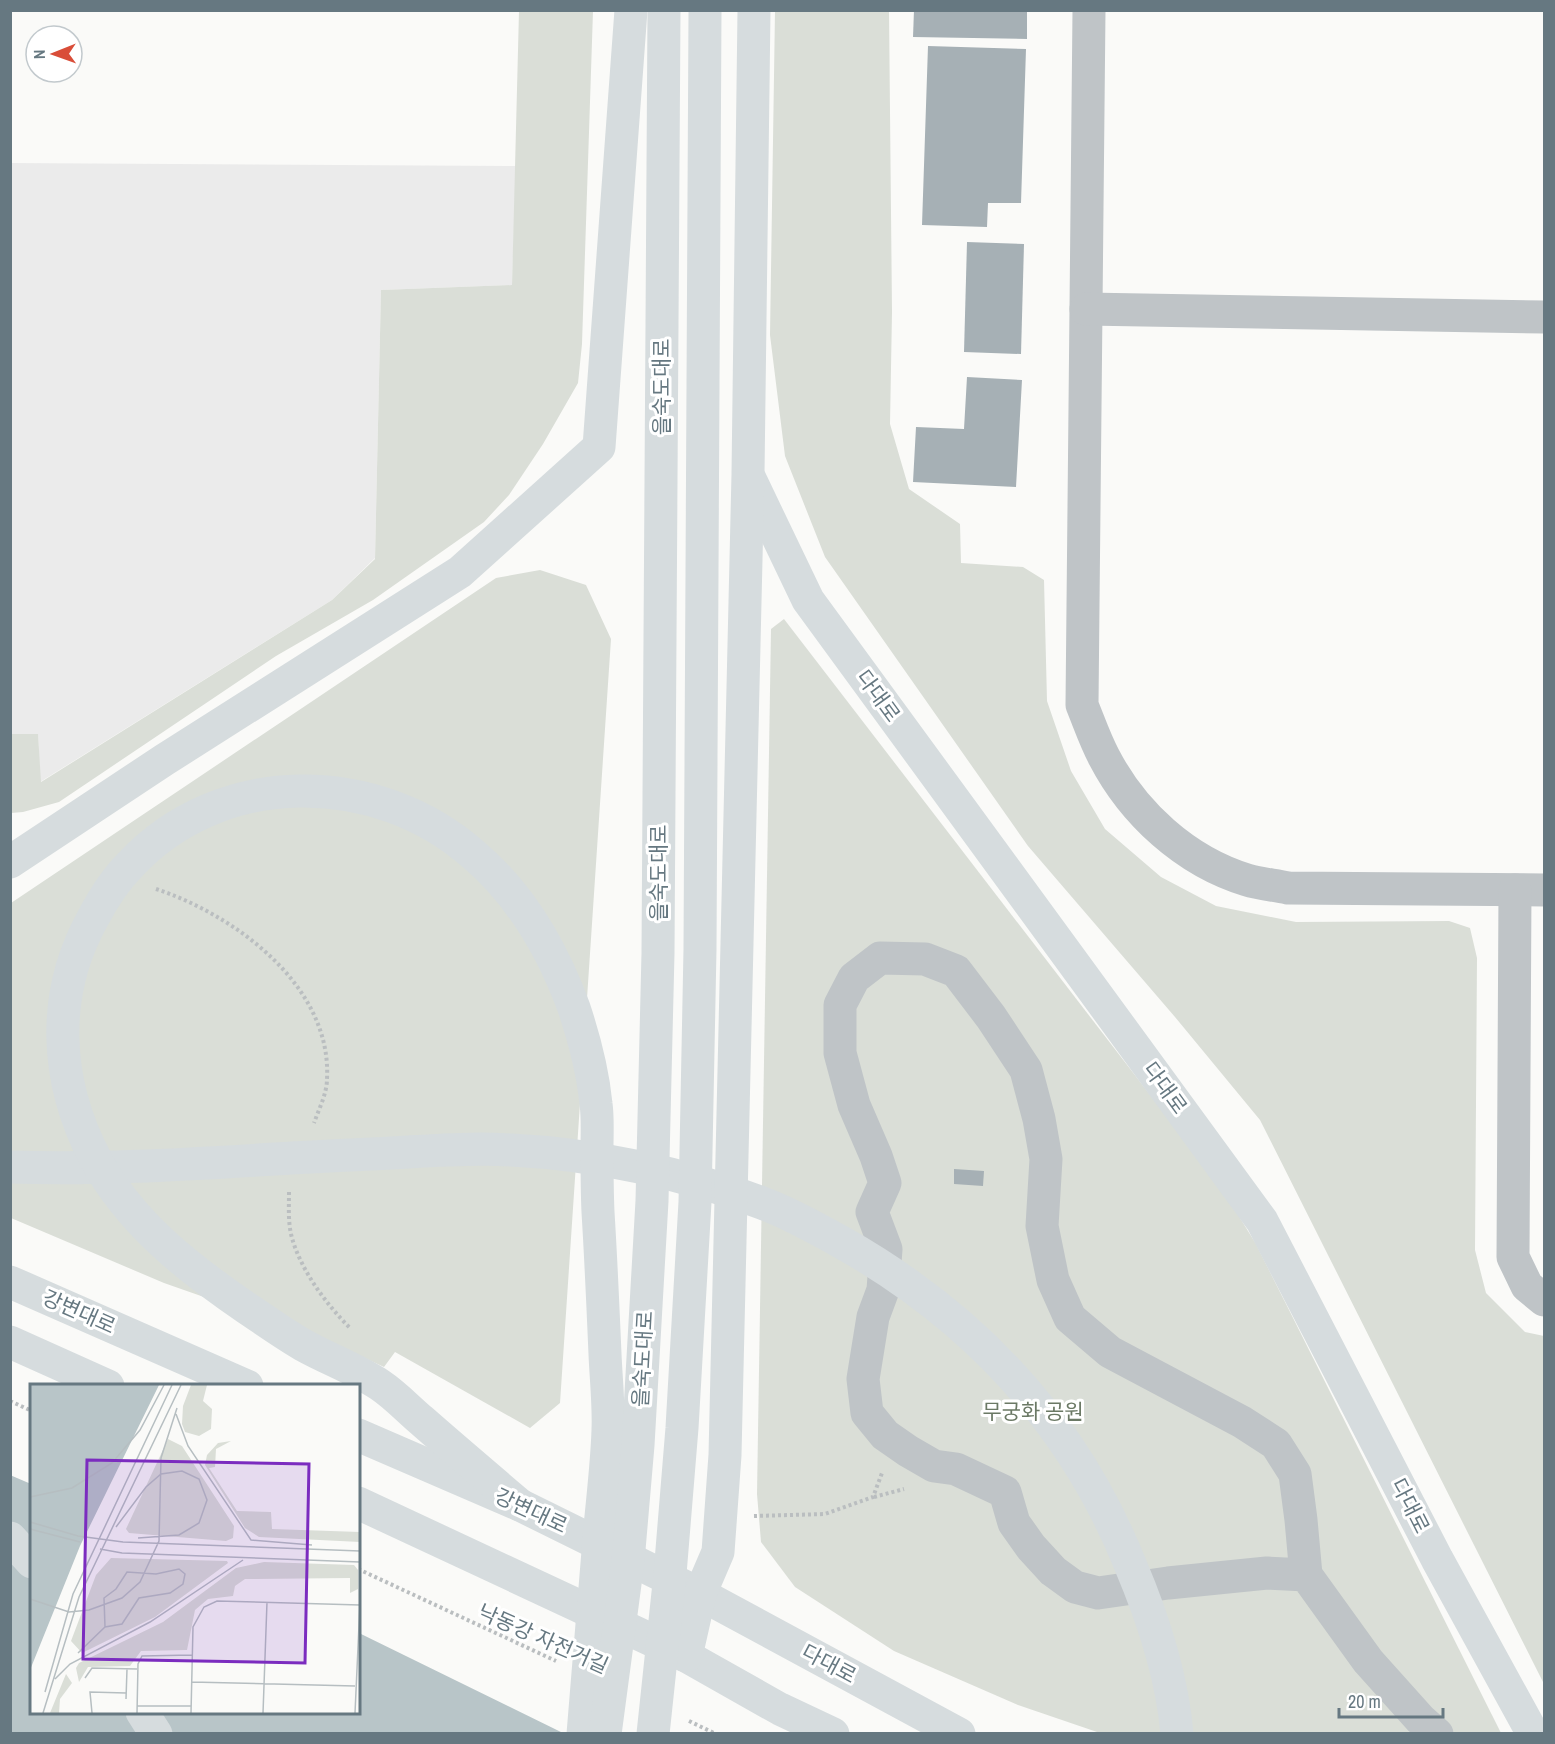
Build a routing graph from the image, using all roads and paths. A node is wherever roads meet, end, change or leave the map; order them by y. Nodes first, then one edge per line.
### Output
1 (631, 10) edge
2 (754, 10) edge
3 (1089, 10) edge
4 (705, 13) edge
5 (664, 14) edge
6 (1086, 309) junction
7 (1545, 317) edge
8 (748, 474) junction
9 (10, 862) edge
10 (147, 885) dead end
11 (1530, 890) edge
12 (313, 1126) dead end
13 (10, 1167) edge
14 (291, 1185) dead end
15 (10, 1282) edge
16 (1545, 1300) edge
17 (353, 1331) dead end
18 (10, 1342) edge
19 (104, 1384) edge
20 (242, 1384) edge
21 (10, 1401) edge
22 (30, 1410) edge
23 (360, 1435) edge
24 (891, 1440) junction
25 (360, 1504) edge
26 (520, 1505) junction
27 (748, 1516) dead end
28 (10, 1538) edge
29 (30, 1560) edge
30 (360, 1570) edge
31 (1306, 1575) junction
32 (700, 1594) junction
33 (686, 1656) junction
34 (566, 1666) dead end
35 (143, 1714) edge
36 (684, 1719) dead end
37 (156, 1734) edge
38 (583, 1734) edge
39 (605, 1734) edge
40 (653, 1734) edge
41 (716, 1734) edge
42 (833, 1734) edge
43 (959, 1734) edge
44 (1177, 1734) edge
45 (1437, 1734) edge
46 (1533, 1734) edge

1 - 9 main road
2 - 8 main road
3 - 6 street
4 - 40 main road, 을숙도대로
5 - 39 main road, 을숙도대로
6 - 7 street
6 - 11 street
8 - 32 main road
8 - 46 main road, 다대로
10 - 12 path
11 - 16 street
13 - 44 main road
14 - 17 path
15 - 20 main road, 강변대로
18 - 19 main road
21 - 22 path
23 - 26 main road, 강변대로
24 - 27 path
24 - 31 street
24 - 31 street
25 - 33 main road
26 - 32 main road, 강변대로
26 - 38 main road
28 - 29 main road
30 - 34 path, 낙동강 자전거길
31 - 45 street
32 - 33 main road
32 - 43 main road, 다대로
33 - 42 main road
35 - 37 main road
36 - 41 path

